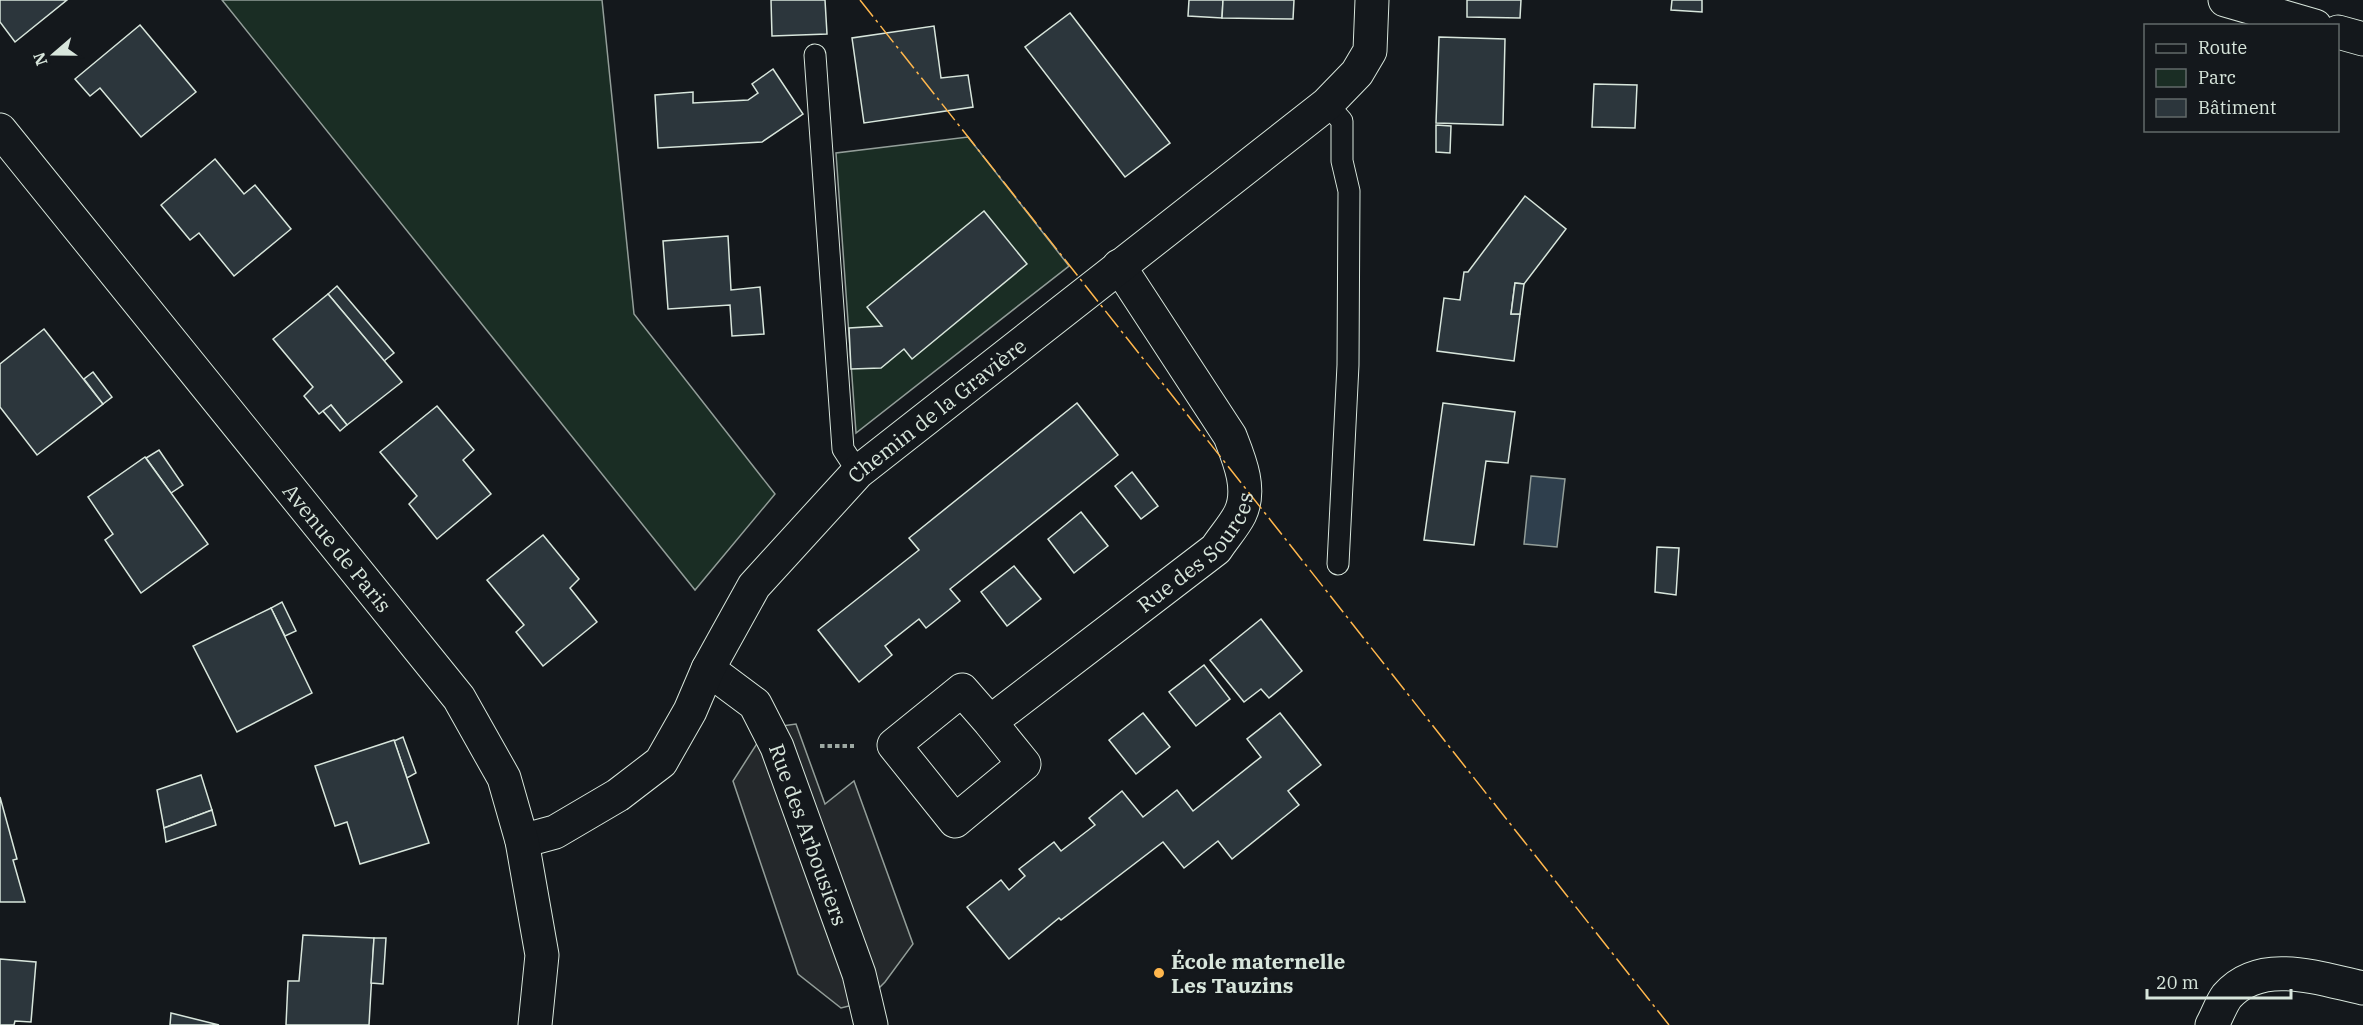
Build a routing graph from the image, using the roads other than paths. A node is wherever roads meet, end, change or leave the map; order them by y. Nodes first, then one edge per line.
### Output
1 (1372, 0) edge
2 (2225, 0) edge
3 (2308, 24) edge
4 (2339, 33) edge
5 (2363, 39) edge
6 (815, 55) dead end
7 (1327, 104) junction
8 (0, 130) edge
9 (1119, 266) junction
10 (858, 472) junction
11 (1338, 564) dead end
12 (708, 669) junction
13 (990, 723) junction
14 (522, 842) junction
15 (2363, 988) edge
16 (535, 1025) edge
17 (871, 1025) edge
18 (2212, 1025) edge

1 - 7 street, Chemin de la Gravière
2 - 3 street
4 - 5 street
6 - 10 lane
7 - 9 street, Chemin de la Gravière
7 - 11 lane
8 - 14 street, Avenue de Paris
9 - 10 street, Chemin de la Gravière
9 - 13 street, Rue des Sources
10 - 12 street, Chemin de la Gravière
12 - 14 street, Chemin de la Gravière
12 - 17 street, Rue des Arbousiers
13 - 13 street
14 - 16 street, Avenue de Paris
15 - 18 street

